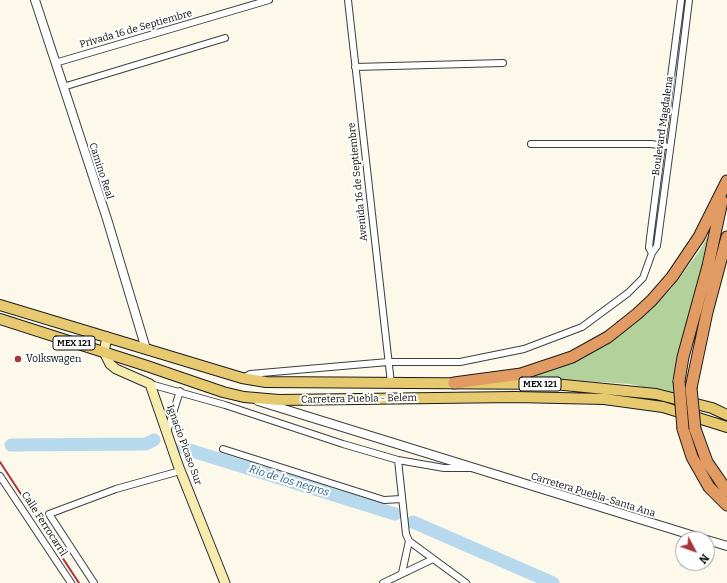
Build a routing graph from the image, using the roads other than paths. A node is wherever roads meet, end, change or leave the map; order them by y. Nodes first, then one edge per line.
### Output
1 (35, 0) edge
2 (269, 0) edge
3 (348, 0) edge
4 (681, 0) edge
5 (689, 0) edge
6 (225, 38) dead end
7 (55, 63) junction
8 (503, 63) dead end
9 (355, 67) junction
10 (63, 87) junction
11 (669, 90) junction
12 (678, 90) junction
13 (531, 144) dead end
14 (662, 146) junction
15 (670, 148) junction
16 (727, 181) edge
17 (727, 237) edge
18 (652, 252) junction
19 (0, 305) edge
20 (0, 319) edge
21 (107, 337) junction
22 (146, 349) junction
23 (104, 352) junction
24 (388, 362) junction
25 (242, 378) junction
26 (391, 383) junction
27 (454, 383) junction
28 (150, 384) junction
29 (180, 392) junction
30 (244, 397) junction
31 (727, 415) edge
32 (727, 427) edge
33 (167, 432) junction
34 (223, 449) dead end
35 (398, 460) junction
36 (477, 468) junction
37 (180, 471) junction
38 (0, 476) edge
39 (727, 491) edge
40 (402, 499) junction
41 (727, 505) edge
42 (679, 531) edge
43 (409, 542) junction
44 (715, 542) edge
45 (727, 546) edge
46 (433, 558) junction
47 (402, 573) junction
48 (70, 583) edge
49 (94, 583) edge
50 (225, 583) edge
51 (383, 583) edge
52 (466, 583) edge

1 - 7 street, Camino Real
2 - 7 street, Privada 16 de Septiembre
3 - 9 street, Avenida 16 de Septiembre
4 - 11 street, Boulevard Magdalena
5 - 12 street, Boulevard Magdalena
6 - 10 street
7 - 10 street, Camino Real
8 - 9 street
9 - 24 street, Avenida 16 de Septiembre
10 - 22 street, Camino Real
11 - 12 street
11 - 14 street, Boulevard Magdalena
12 - 15 street, Boulevard Magdalena
13 - 14 street
14 - 15 street
14 - 18 street, Boulevard Magdalena
15 - 18 street, Boulevard Magdalena
16 - 27 highway
16 - 41 highway, bridge
17 - 39 highway, bridge
18 - 24 street, Boulevard Magdalena
19 - 21 main road, Carretera Puebla - Belem / MEX 121
20 - 23 main road, Carretera Puebla - Belem / MEX 121
21 - 22 main road, Carretera Puebla - Belem / MEX 121
21 - 23 main road
22 - 25 main road, Carretera Puebla - Belem / MEX 121
23 - 28 main road
23 - 30 main road, Carretera Puebla - Belem / MEX 121
24 - 25 street
24 - 26 street, Avenida 16 de Septiembre
25 - 26 main road, Carretera Puebla - Belem / MEX 121
26 - 27 main road, Carretera Puebla - Belem / MEX 121
27 - 31 main road, Carretera Puebla - Belem / MEX 121
28 - 29 street
28 - 33 main road, Ignacio Picaso Sur
29 - 33 street
29 - 35 street
30 - 32 main road, Carretera Puebla - Belem / MEX 121
30 - 36 street, Carretera Puebla-Santa Ana
33 - 37 main road, Ignacio Picaso Sur
34 - 40 street
35 - 36 street
35 - 40 street
36 - 42 street, Carretera Puebla-Santa Ana
37 - 49 street, Calle Ferrocarril
37 - 50 main road, Ignacio Picaso Sur
38 - 48 street, Calle Ferrocarril
40 - 43 street
43 - 46 street
43 - 47 street
44 - 45 street, Carretera Puebla-Santa Ana
46 - 47 street
46 - 52 street
47 - 51 street

